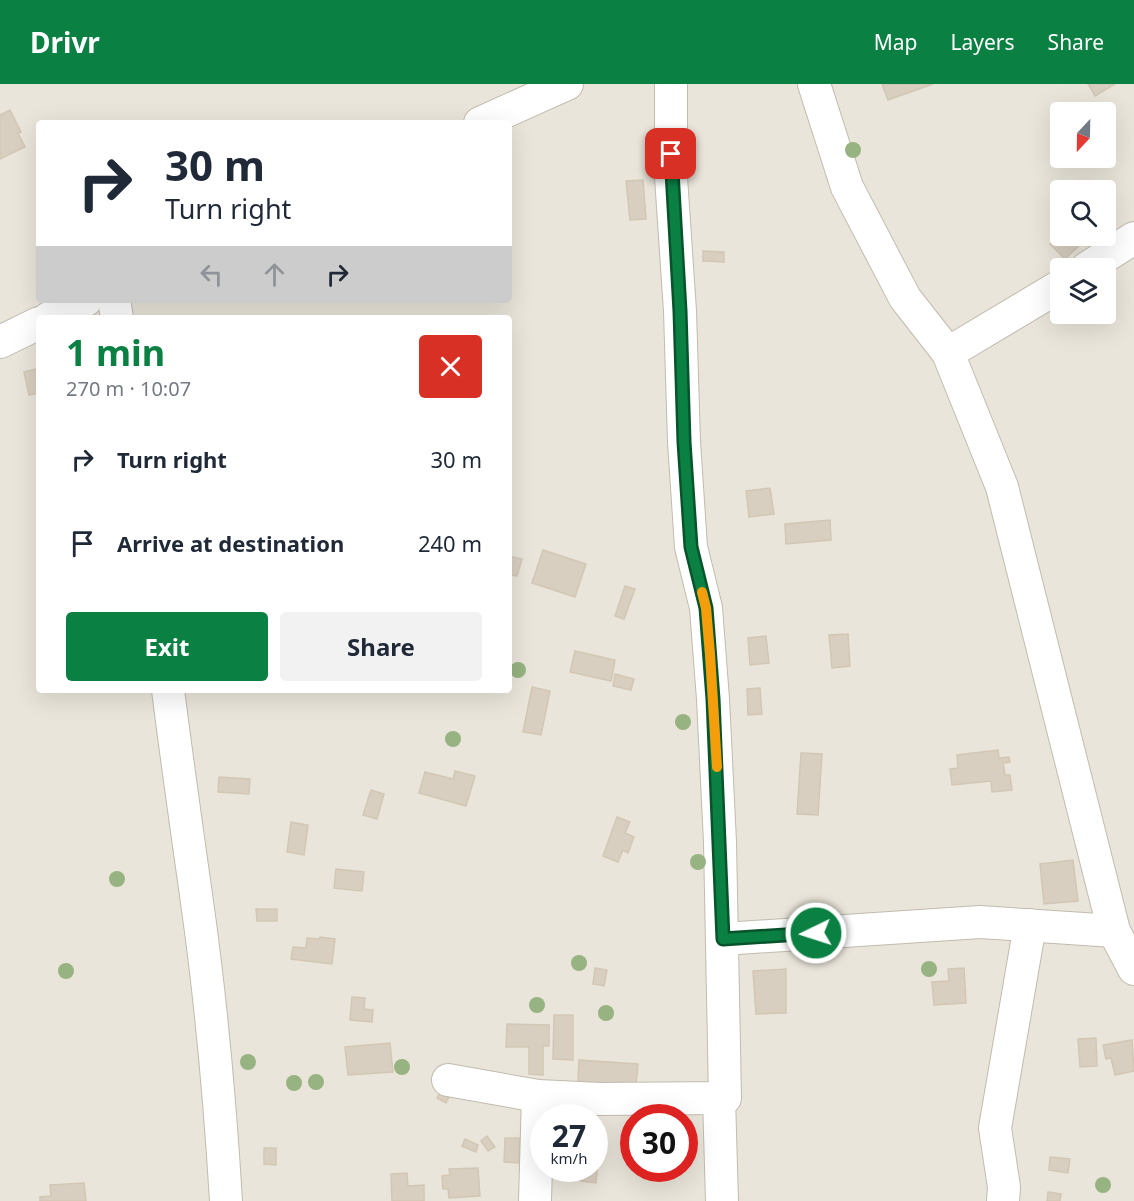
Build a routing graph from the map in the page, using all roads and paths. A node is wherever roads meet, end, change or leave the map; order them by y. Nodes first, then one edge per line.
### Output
1 (567, 84) edge
2 (671, 84) edge
3 (814, 84) edge
4 (487, 120) edge
5 (1134, 238) edge
6 (1103, 258) edge
7 (1050, 292) edge
8 (80, 303) edge
9 (55, 315) edge
10 (36, 324) edge
11 (0, 342) edge
12 (948, 353) junction
13 (168, 693) edge
14 (1030, 925) junction
15 (1114, 931) junction
16 (723, 939) junction
17 (1134, 967) edge
18 (448, 1080) dead end
19 (538, 1096) junction
20 (719, 1098) junction
21 (226, 1201) edge
22 (535, 1201) edge
23 (722, 1201) edge
24 (1003, 1201) edge

1 - 4 street
2 - 16 street
3 - 12 street
5 - 6 street
7 - 12 street
8 - 9 street
10 - 11 street
12 - 15 street
13 - 21 street
14 - 15 street
14 - 16 street
14 - 24 street
15 - 17 street
16 - 20 street
18 - 19 street
19 - 20 street
19 - 22 street
20 - 23 street

